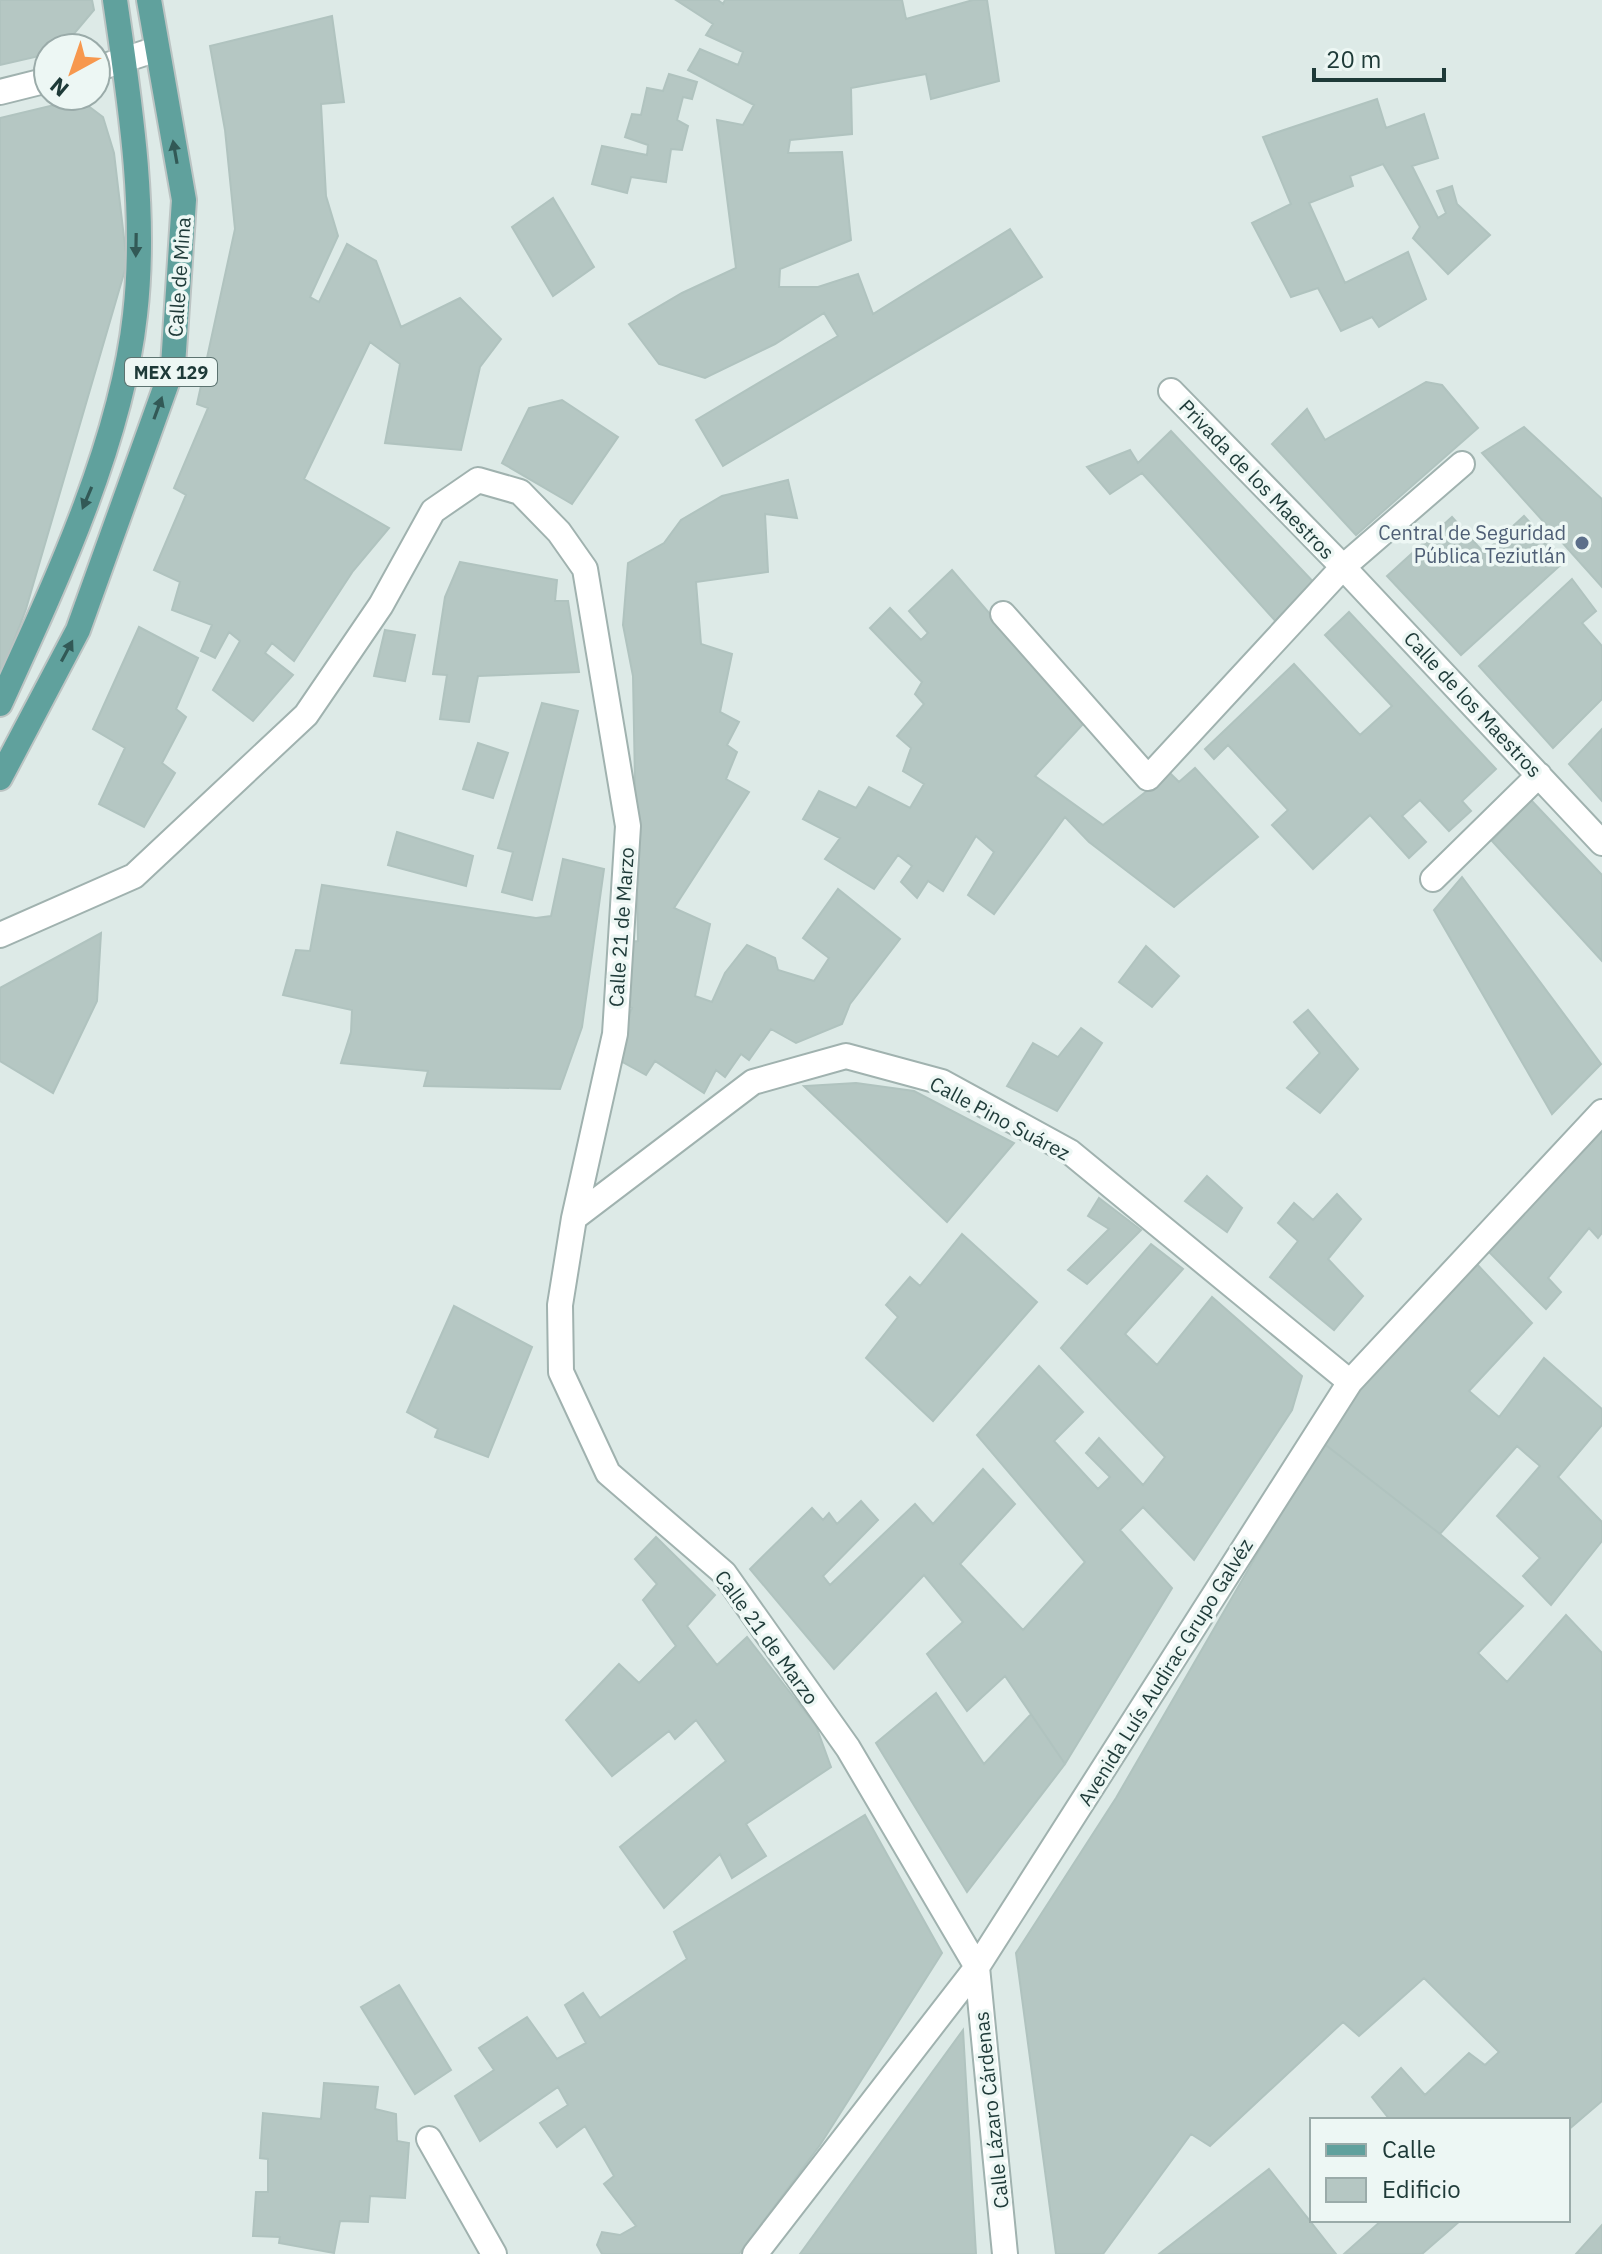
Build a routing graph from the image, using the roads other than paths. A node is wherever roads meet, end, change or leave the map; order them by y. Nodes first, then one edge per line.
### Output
1 (115, 0) edge
2 (149, 0) edge
3 (157, 49) junction
4 (124, 62) junction
5 (112, 65) edge
6 (32, 84) edge
7 (0, 92) edge
8 (1171, 391) dead end
9 (1462, 464) dead end
10 (1343, 567) junction
11 (1003, 614) dead end
12 (0, 703) edge
13 (1539, 775) junction
14 (0, 778) edge
15 (1602, 843) edge
16 (1433, 879) dead end
17 (0, 935) edge
18 (1602, 1112) edge
19 (574, 1218) junction
20 (1350, 1382) junction
21 (977, 1967) junction
22 (429, 2139) dead end
23 (494, 2254) edge
24 (755, 2254) edge
25 (1005, 2254) edge

1 - 4 main road, Calle de Mina / MEX 129
2 - 3 main road, Calle de Mina / MEX 129
3 - 4 street
14 -> 3 main road, Calle de Mina / MEX 129
4 - 5 street
4 -> 12 main road, Calle de Mina / MEX 129
6 - 7 street
8 - 10 street, Privada de los Maestros
9 - 10 street
10 - 11 street
10 - 13 street, Calle de los Maestros
13 - 15 street, Calle de los Maestros
13 - 16 street
17 - 19 street, Calle 21 de Marzo
18 - 20 street, Avenida Luís Audirac Grupo Galvéz
19 - 20 street, Calle Pino Suárez
19 - 21 street, Calle 21 de Marzo
20 - 21 street, Avenida Luís Audirac Grupo Galvéz
21 - 24 street, Avenida Luís Audirac Grupo Galvéz
21 - 25 street, Calle Lázaro Cárdenas
22 - 23 street

